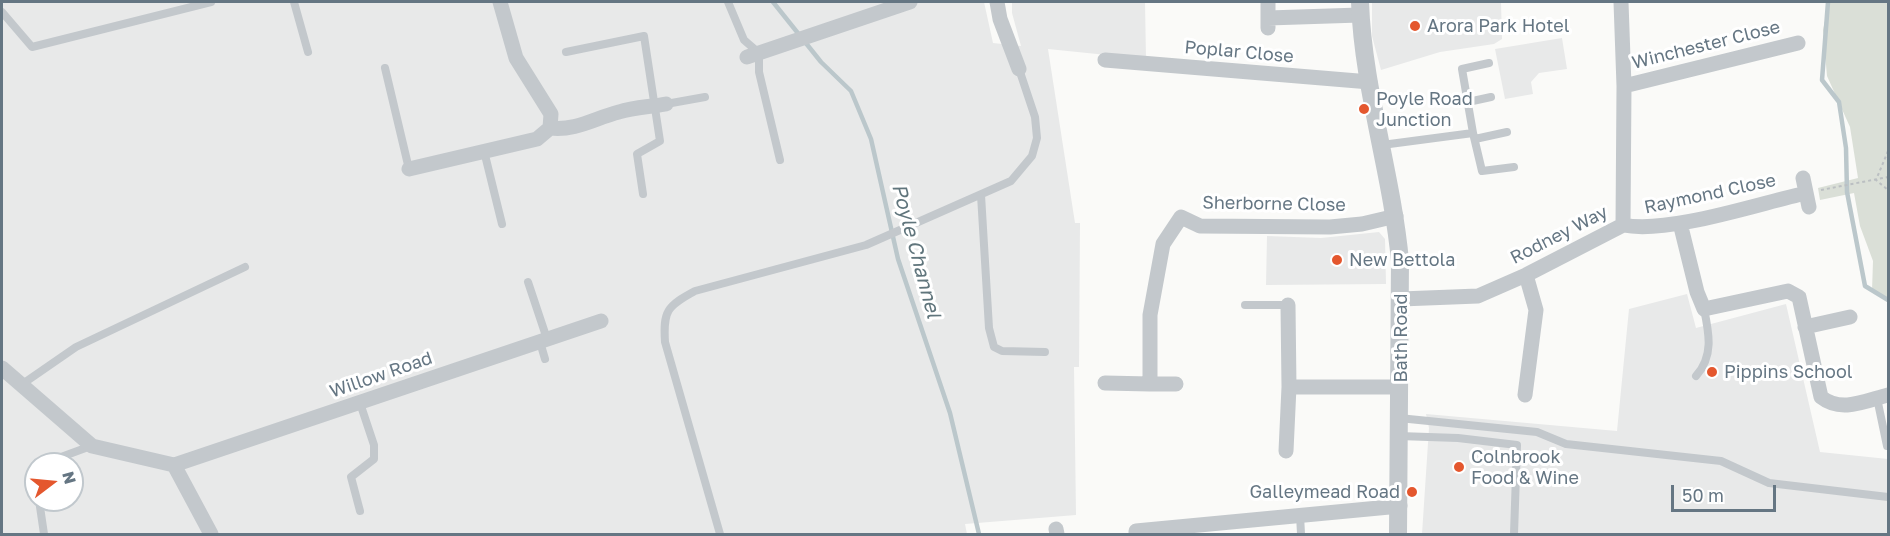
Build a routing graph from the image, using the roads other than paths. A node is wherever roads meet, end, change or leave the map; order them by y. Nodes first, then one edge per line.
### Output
1 (210, 2) edge
2 (294, 2) edge
3 (500, 2) edge
4 (728, 2) edge
5 (997, 2) edge
6 (1268, 2) edge
7 (1621, 2) edge
8 (902, 3) edge
9 (1360, 8) edge
10 (2, 12) edge
11 (1798, 43) dead end
12 (308, 52) dead end
13 (566, 52) dead end
14 (760, 53) junction
15 (1105, 60) dead end
16 (1489, 63) dead end
17 (385, 68) dead end
18 (1018, 69) joint
19 (1371, 82) junction
20 (1624, 86) junction
21 (705, 97) dead end
22 (1491, 97) dead end
23 (1468, 102) junction
24 (661, 105) junction
25 (550, 128) junction
26 (1507, 132) dead end
27 (1474, 136) junction
28 (1382, 145) junction
29 (484, 151) junction
30 (780, 160) dead end
31 (1514, 167) dead end
32 (409, 169) joint
33 (1806, 193) road end
34 (643, 194) dead end
35 (981, 195) junction
36 (1396, 216) junction
37 (1680, 223) junction
38 (502, 224) dead end
39 (1623, 225) junction
40 (245, 267) dead end
41 (1526, 275) junction
42 (528, 282) dead end
43 (1401, 299) junction
44 (1245, 305) dead end
45 (1288, 305) joint
46 (1704, 309) junction
47 (1850, 317) dead end
48 (601, 321) dead end
49 (1805, 327) junction
50 (543, 341) junction
51 (1045, 352) dead end
52 (545, 359) dead end
53 (2, 368) edge
54 (1696, 376) dead end
55 (1105, 383) dead end
56 (1150, 384) junction
57 (1176, 384) dead end
58 (21, 385) junction
59 (1289, 387) junction
60 (1400, 387) junction
61 (1526, 394) dead end
62 (1883, 397) edge
63 (360, 403) junction
64 (1399, 428) junction
65 (92, 446) junction
66 (1887, 446) dead end
67 (1286, 451) dead end
68 (75, 452) edge
69 (174, 465) junction
70 (1888, 497) edge
71 (1400, 506) junction
72 (360, 511) dead end
73 (41, 512) edge
74 (1300, 515) junction
75 (1141, 527) edge
76 (44, 534) edge
77 (211, 534) edge
78 (720, 534) edge
79 (1301, 534) edge
80 (1398, 534) edge
81 (1514, 534) edge

1 - 10 lane
2 - 12 lane
3 - 25 street
4 - 14 lane
5 - 18 street
6 - 9 street
7 - 20 street, Rodney Way
8 - 14 street
9 - 19 street, Bath Road
11 - 20 street, Winchester Close
13 - 24 lane
14 - 30 lane
15 - 19 street, Poplar Close
16 - 23 lane
17 - 32 lane
18 - 35 lane
19 - 28 street, Bath Road
20 - 39 street, Rodney Way
21 - 24 lane
22 - 23 lane
23 - 27 lane
24 - 25 street
24 - 34 lane
25 - 29 street
26 - 27 lane
27 - 28 lane
27 - 31 lane
28 - 36 street, Bath Road
29 - 32 street
29 - 38 lane
33 - 37 street, Raymond Close
35 - 51 lane
35 - 78 lane
36 - 43 street, Bath Road
36 - 56 street, Sherborne Close
37 - 39 street, Raymond Close
37 - 46 street
39 - 41 street, Rodney Way
40 - 58 lane
41 - 43 street, Rodney Way
41 - 61 street
42 - 50 lane
43 - 60 street, Bath Road
44 - 45 lane
45 - 59 street
46 - 49 street
46 - 54 lane
47 - 49 street
48 - 50 street, Willow Road
49 - 62 street
50 - 52 lane
50 - 63 street, Willow Road
53 - 58 street
55 - 56 street
56 - 57 street
58 - 65 street
59 - 60 street
59 - 67 street
60 - 64 street, Bath Road
62 - 66 lane
63 - 69 street, Willow Road
63 - 72 lane
64 - 70 lane
64 - 71 street, Bath Road
64 - 81 lane
65 - 68 lane
65 - 69 street
69 - 77 street
71 - 74 street
71 - 80 street, Bath Road
73 - 76 lane
74 - 75 street
74 - 79 lane

